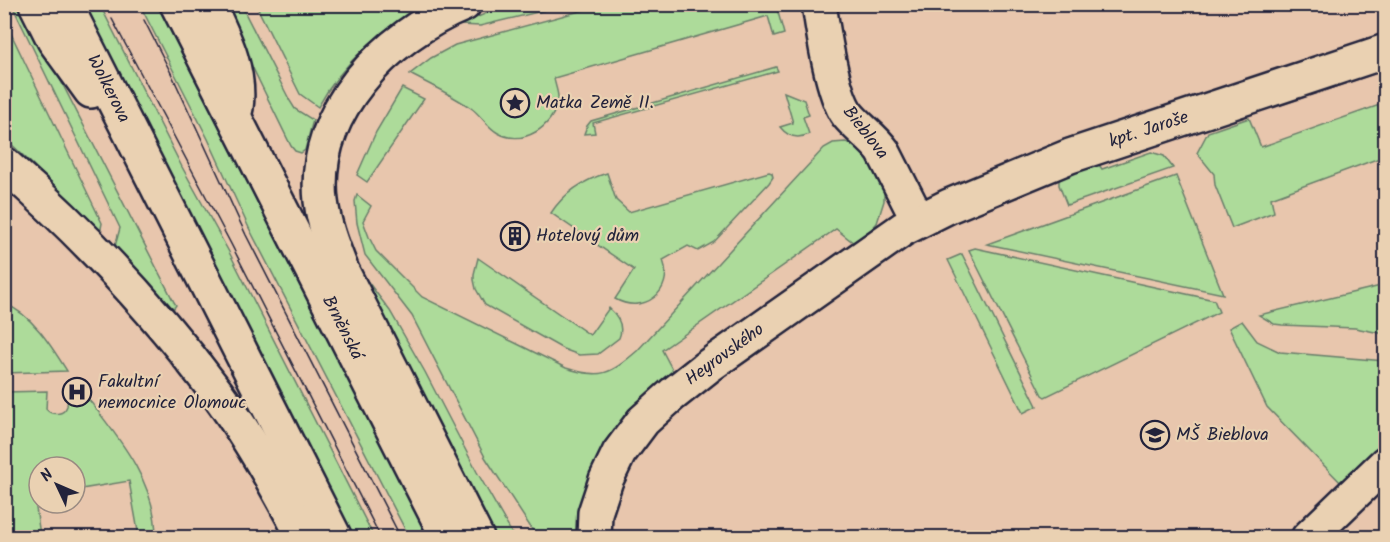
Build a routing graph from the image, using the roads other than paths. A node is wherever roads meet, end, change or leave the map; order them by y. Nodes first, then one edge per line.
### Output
1 (36, 4) edge
2 (65, 4) edge
3 (177, 4) edge
4 (208, 4) edge
5 (464, 4) edge
6 (819, 4) edge
7 (1386, 51) edge
8 (235, 118) junction
9 (4, 164) edge
10 (151, 173) junction
11 (918, 220) junction
12 (1386, 462) edge
13 (304, 537) edge
14 (334, 537) edge
15 (448, 537) edge
16 (477, 537) edge
17 (594, 537) edge
18 (1308, 537) edge

1 - 10 main road
2 - 10 main road, Wolkerova
3 - 8 main road
4 - 8 main road
5 - 16 main road
6 - 11 main road, Bieblova
7 - 11 main road, kpt. Jaroše
8 - 15 main road, Brněnská
9 - 13 main road
10 - 14 main road
11 - 17 main road, Heyrovského
12 - 18 main road

